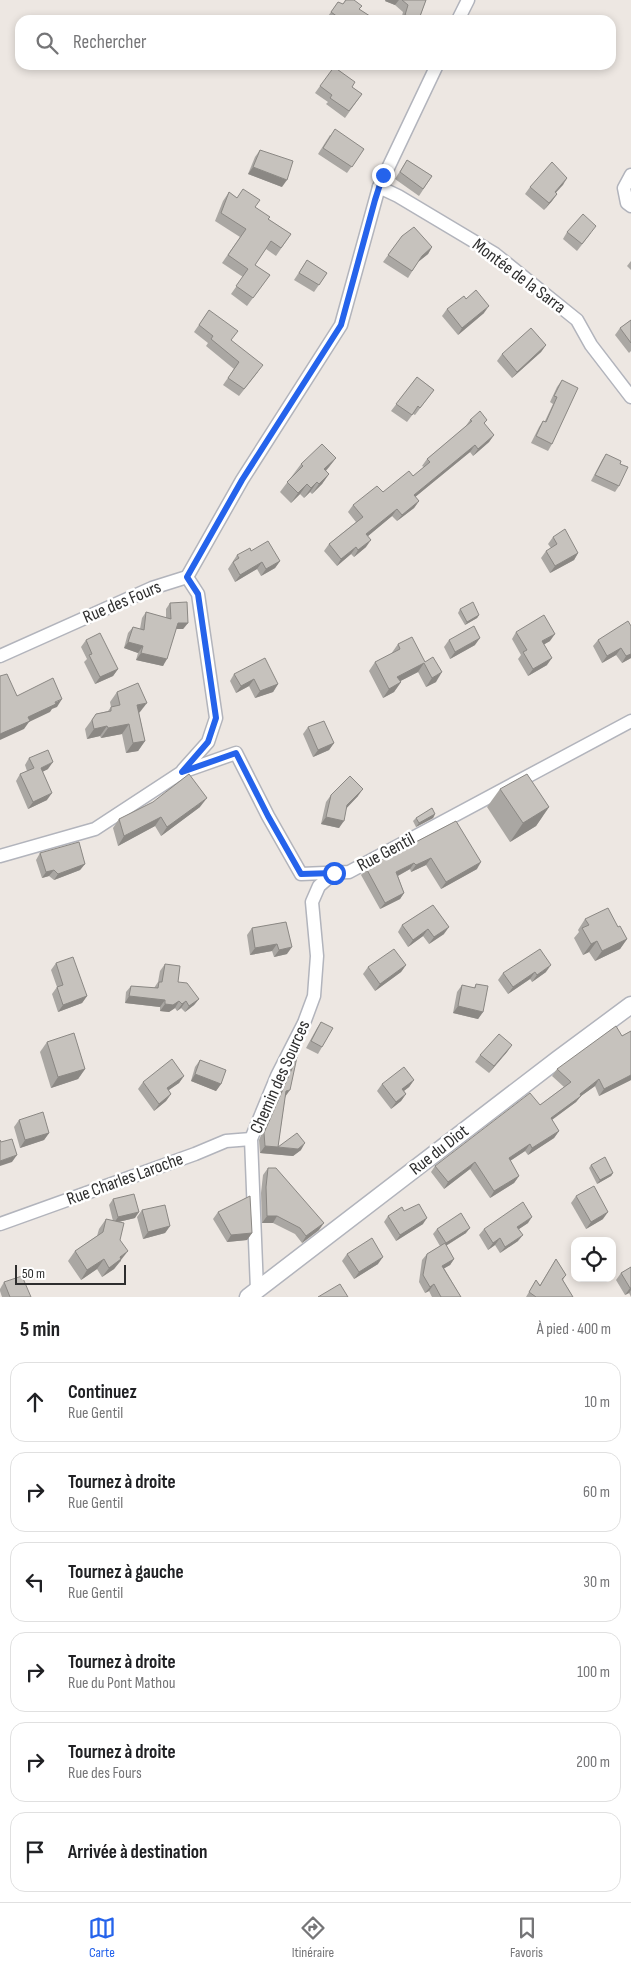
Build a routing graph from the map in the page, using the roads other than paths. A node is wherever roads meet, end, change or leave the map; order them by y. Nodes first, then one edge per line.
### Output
1 (468, 0) edge
2 (460, 15) edge
3 (435, 70) edge
4 (631, 175) edge
5 (379, 188) junction
6 (631, 206) edge
7 (631, 397) edge
8 (187, 577) junction
9 (0, 656) edge
10 (631, 721) edge
11 (182, 772) junction
12 (0, 856) edge
13 (334, 873) junction
14 (631, 1005) edge
15 (251, 1139) junction
16 (0, 1224) edge
17 (253, 1293) edge

1 - 2 street
3 - 5 street
4 - 6 street
5 - 7 street, Montée de la Sarra
5 - 8 street
8 - 9 street, Rue des Fours
8 - 11 street
10 - 13 street, Rue Gentil
11 - 12 street, Rue Gentil
11 - 13 street, Rue Gentil
13 - 15 street, Chemin des Sources
14 - 17 street, Rue du Diot
15 - 16 street, Rue Charles Laroche
15 - 17 street, Chemin des Sources

